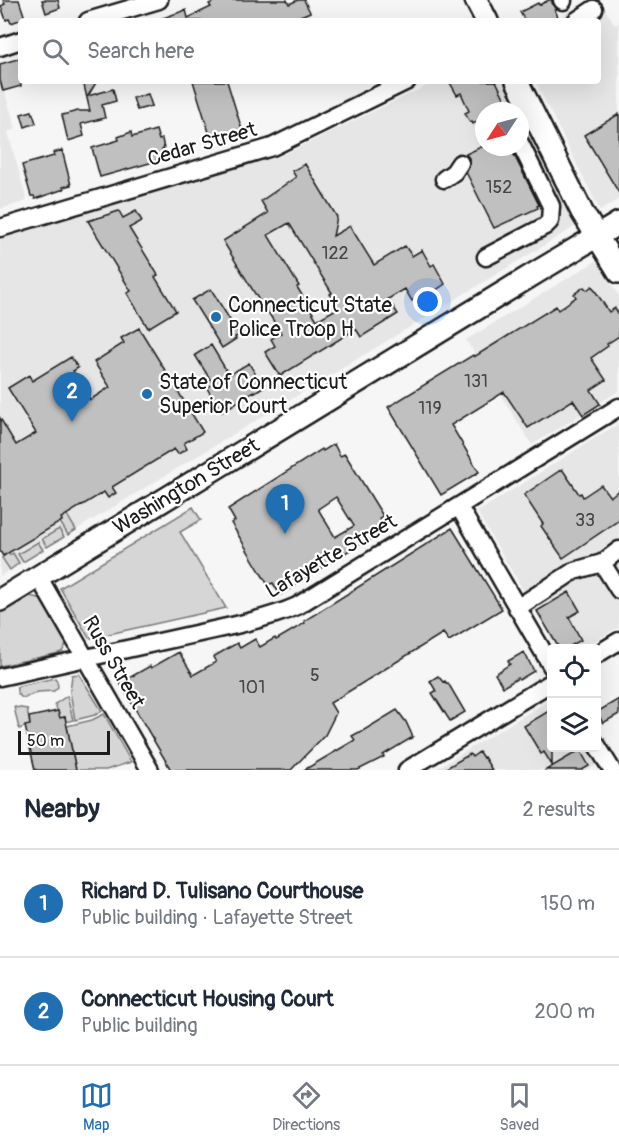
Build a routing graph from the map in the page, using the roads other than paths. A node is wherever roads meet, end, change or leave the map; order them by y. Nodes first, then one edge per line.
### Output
1 (159, 0) edge
2 (476, 0) edge
3 (594, 9) dead end
4 (98, 18) edge
5 (485, 18) edge
6 (580, 18) edge
7 (18, 41) edge
8 (0, 47) edge
9 (401, 84) edge
10 (518, 84) edge
11 (462, 155) dead end
12 (526, 156) edge
13 (444, 178) dead end
14 (619, 223) edge
15 (0, 228) edge
16 (596, 237) junction
17 (486, 257) dead end
18 (619, 272) edge
19 (619, 407) edge
20 (459, 507) junction
21 (619, 550) edge
22 (602, 563) junction
23 (38, 576) junction
24 (619, 590) edge
25 (0, 600) edge
26 (517, 608) junction
27 (619, 641) edge
28 (601, 652) edge
29 (85, 658) junction
30 (547, 659) edge
31 (0, 677) edge
32 (547, 685) edge
33 (601, 751) edge
34 (150, 770) edge
35 (407, 770) edge
36 (612, 770) edge

1 - 4 street
2 - 5 main road
3 - 6 street
7 - 8 street
9 - 15 street, Cedar Street
10 - 16 main road
11 - 13 street
12 - 17 street
14 - 16 main road, Washington Street
16 - 18 main road
16 - 23 main road, Washington Street
19 - 20 street, Lafayette Street
20 - 26 street
20 - 29 street, Lafayette Street
21 - 22 street
22 - 24 street
22 - 26 street
23 - 25 main road, Washington Street
23 - 29 street, Russ Street
26 - 30 street
27 - 28 street
29 - 31 street, Lafayette Street
29 - 34 street, Russ Street
32 - 35 street
33 - 36 street

